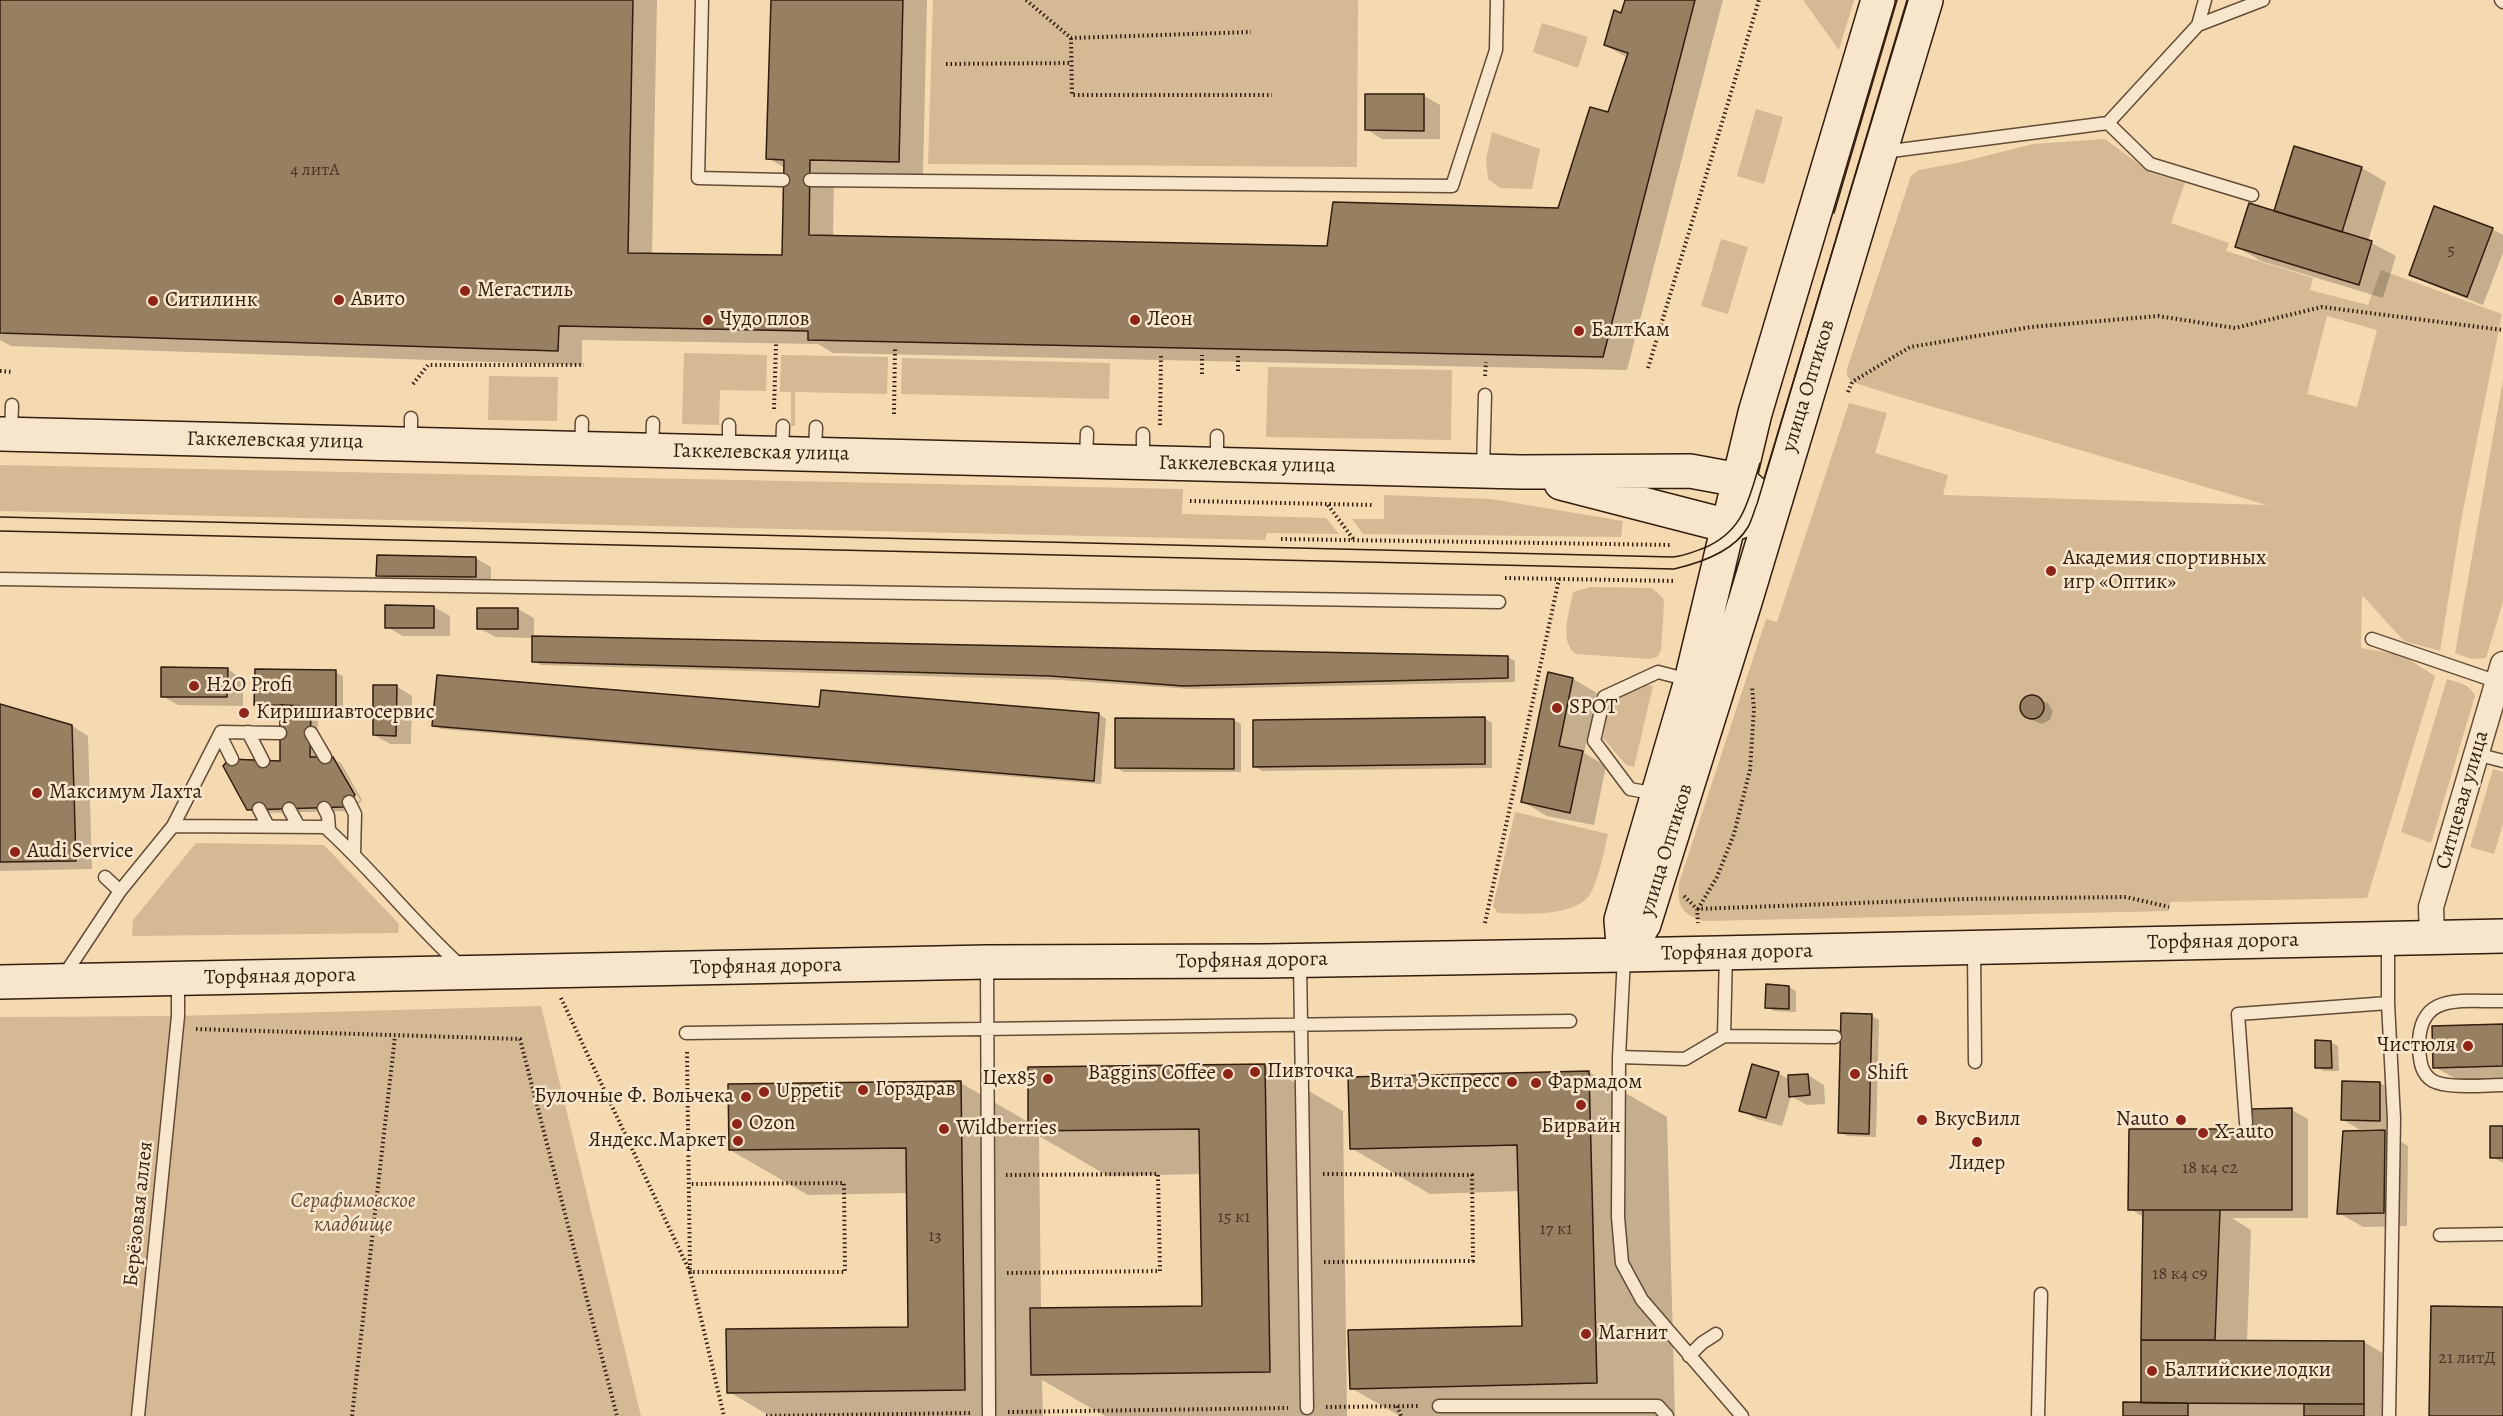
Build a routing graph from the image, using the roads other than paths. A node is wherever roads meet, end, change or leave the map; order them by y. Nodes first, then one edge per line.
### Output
1 (702, 0) edge
2 (1497, 0) edge
3 (1878, 0) edge
4 (1926, 0) edge
5 (2205, 0) edge
6 (2263, 0) edge
7 (2198, 25) junction
8 (2108, 123) junction
9 (1881, 149) junction
10 (783, 180) dead end
11 (810, 180) dead end
12 (2252, 195) dead end
13 (1485, 395) dead end
14 (8, 424) edge
15 (1483, 471) junction
16 (1521, 472) junction
17 (1739, 480) junction
18 (1772, 509) junction
19 (1728, 526) junction
20 (0, 579) edge
21 (1499, 602) dead end
22 (2372, 639) dead end
23 (2500, 673) edge
24 (1691, 681) junction
25 (248, 732) junction
26 (280, 733) dead end
27 (311, 733) dead end
28 (220, 735) junction
29 (2476, 753) junction
30 (325, 757) dead end
31 (232, 759) dead end
32 (263, 761) dead end
33 (2503, 761) edge
34 (1657, 795) junction
35 (349, 802) dead end
36 (324, 808) dead end
37 (259, 809) dead end
38 (289, 809) dead end
39 (173, 826) junction
40 (268, 826) junction
41 (299, 827) junction
42 (328, 830) junction
43 (354, 854) junction
44 (105, 877) dead end
45 (120, 891) junction
46 (2503, 936) edge
47 (2432, 937) junction
48 (2388, 938) junction
49 (1974, 947) junction
50 (1726, 953) junction
51 (1624, 956) junction
52 (1300, 961) junction
53 (987, 962) junction
54 (469, 974) junction
55 (178, 978) junction
56 (61, 980) junction
57 (0, 981) edge
58 (2503, 1001) edge
59 (2388, 1003) junction
60 (1570, 1021) dead end
61 (1301, 1025) junction
62 (987, 1029) junction
63 (686, 1033) road end
64 (1724, 1036) junction
65 (1835, 1037) dead end
66 (1619, 1057) junction
67 (1975, 1062) dead end
68 (2503, 1085) edge
69 (2246, 1123) dead end
70 (2503, 1234) edge
71 (2440, 1235) dead end
72 (2041, 1294) dead end
73 (1716, 1334) dead end
74 (1689, 1356) junction
75 (1439, 1406) road end
76 (1307, 1408) road end
77 (988, 1414) edge
78 (138, 1416) edge
79 (1667, 1416) edge
80 (1742, 1416) edge
81 (2038, 1416) edge
82 (2389, 1416) edge

1 - 10 lane
2 - 11 lane
3 - 17 main road, улица Оптиков
4 - 9 main road, улица Оптиков
5 - 7 lane
6 - 7 lane
7 - 8 lane
8 - 9 lane
8 - 12 lane
9 - 18 main road, улица Оптиков
13 - 15 lane
14 - 15 main road, Гаккелевская улица
15 - 16 main road, Гаккелевская улица
16 - 17 main road, Гаккелевская улица
16 - 19 main road, Гаккелевская улица
17 - 18 main road
17 - 19 main road, улица Оптиков
18 - 19 main road
18 - 51 main road, улица Оптиков
19 - 24 main road, улица Оптиков
20 - 21 lane
22 - 23 lane
23 - 29 street, Ситцевая улица
24 - 34 main road, улица Оптиков
24 - 34 lane
25 - 26 lane
25 - 28 lane
25 - 32 lane
27 - 30 lane
28 - 31 lane
28 - 39 lane
29 - 33 lane
29 - 47 street, Ситцевая улица
34 - 51 main road, улица Оптиков
35 - 43 lane
36 - 42 lane
37 - 40 lane
38 - 41 lane
39 - 40 lane
39 - 45 lane
40 - 41 lane
41 - 42 lane
42 - 43 lane
43 - 54 lane
44 - 45 lane
45 - 56 lane
46 - 47 main road, Торфяная дорога
47 - 48 main road, Торфяная дорога
48 - 49 main road, Торфяная дорога
48 - 59 lane
49 - 50 main road, Торфяная дорога
49 - 67 lane
50 - 51 main road, Торфяная дорога
50 - 64 lane
51 - 52 main road, Торфяная дорога
51 - 66 lane
52 - 53 main road, Торфяная дорога
52 - 61 lane
53 - 54 main road, Торфяная дорога
53 - 62 lane
54 - 55 main road, Торфяная дорога
55 - 56 main road, Торфяная дорога
55 - 78 lane, Берёзовая аллея
56 - 57 main road, Торфяная дорога
58 - 68 lane
59 - 69 lane
59 - 82 lane
60 - 61 lane
61 - 62 lane
61 - 76 lane
62 - 63 lane
62 - 77 lane
64 - 65 lane
64 - 66 lane
66 - 74 lane
70 - 71 lane
72 - 81 lane
73 - 74 lane
74 - 80 lane
75 - 79 lane

